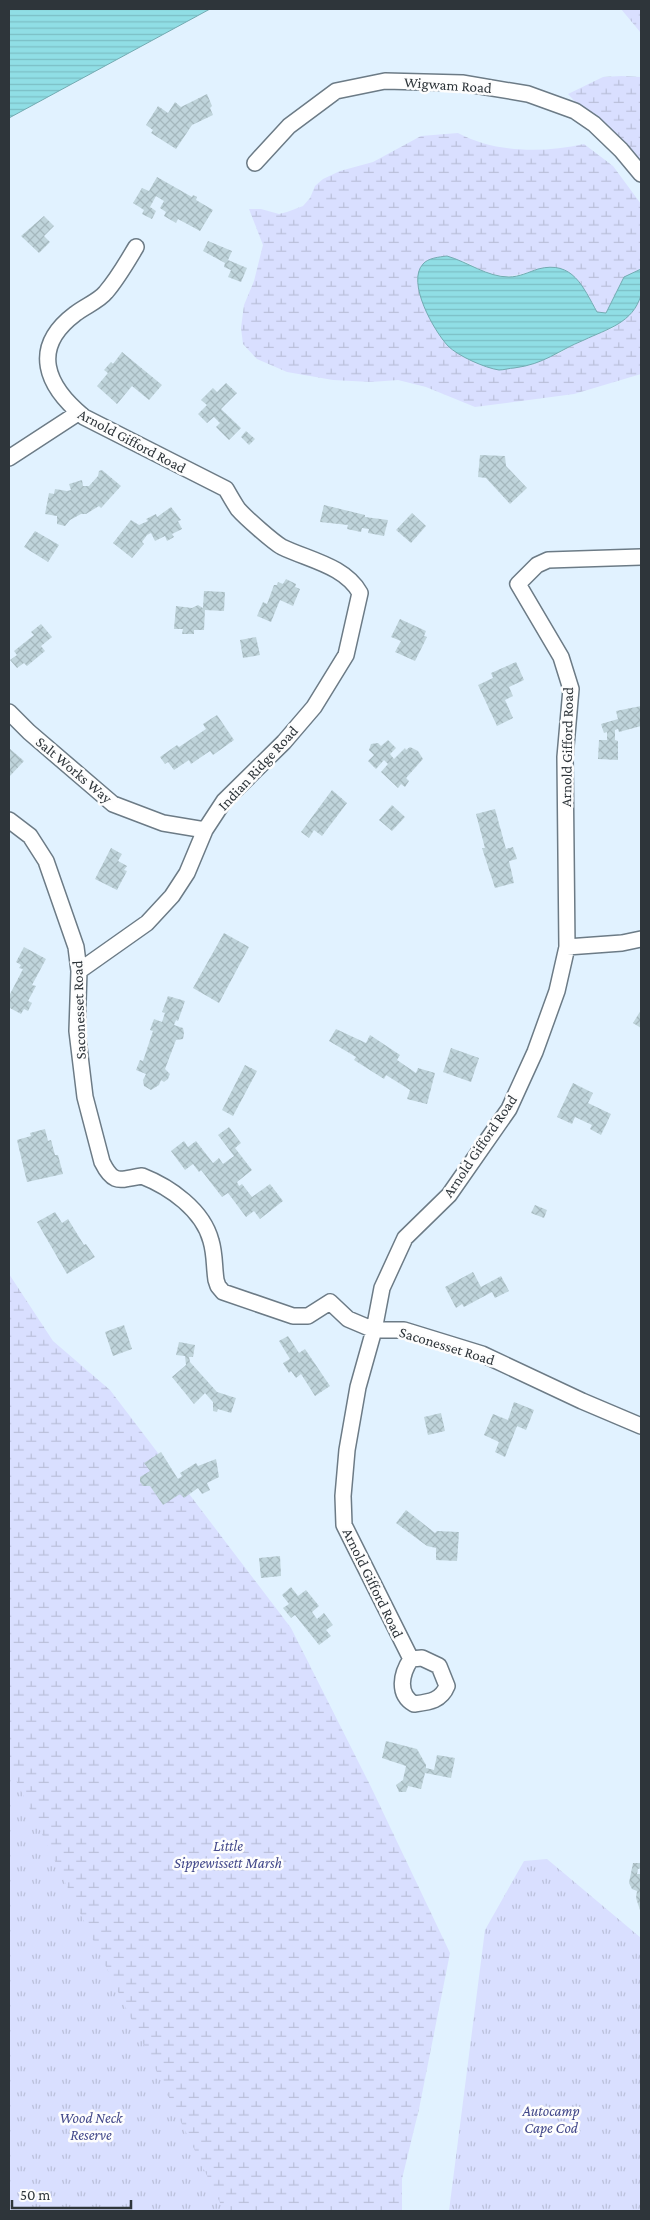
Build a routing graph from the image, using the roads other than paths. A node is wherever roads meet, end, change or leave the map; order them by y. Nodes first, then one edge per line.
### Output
1 (255, 163) dead end
2 (641, 174) edge
3 (136, 247) dead end
4 (78, 413) junction
5 (9, 458) edge
6 (641, 557) edge
7 (356, 586) joint
8 (9, 712) edge
9 (9, 820) edge
10 (205, 830) junction
11 (641, 939) edge
12 (567, 947) junction
13 (79, 971) junction
14 (374, 1330) junction
15 (641, 1426) edge
16 (410, 1659) dead end

1 - 2 street, Wigwam Road
3 - 4 street, Arnold Gifford Road
4 - 5 street
4 - 7 street, Arnold Gifford Road
6 - 12 street, Arnold Gifford Road
7 - 10 street, Indian Ridge Road
8 - 10 street, Salt Works Way
9 - 13 street, Saconesset Road
10 - 13 street, Indian Ridge Road
11 - 12 street
12 - 14 street, Arnold Gifford Road
13 - 14 street, Saconesset Road
14 - 15 street, Saconesset Road
14 - 16 street, Arnold Gifford Road

